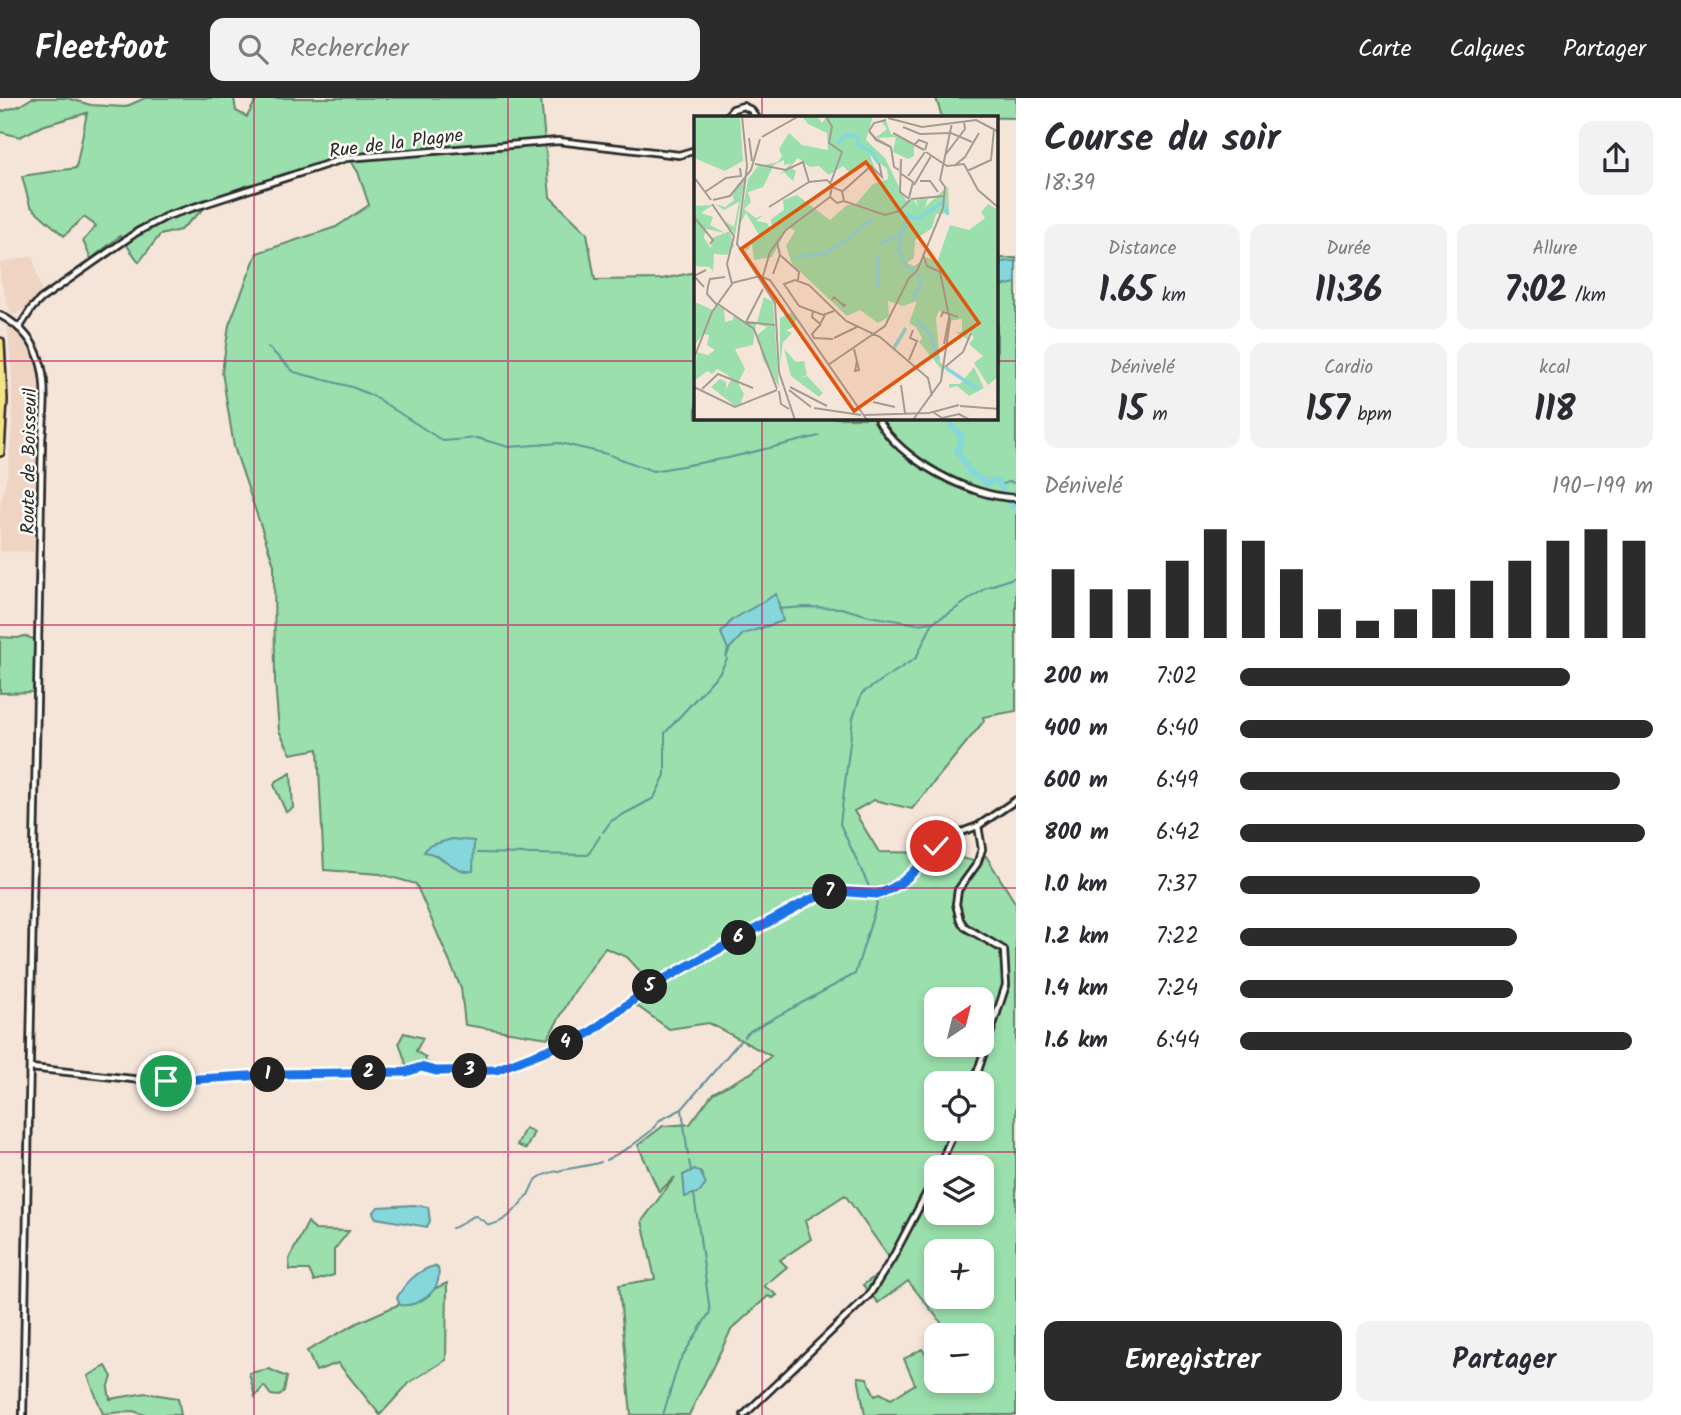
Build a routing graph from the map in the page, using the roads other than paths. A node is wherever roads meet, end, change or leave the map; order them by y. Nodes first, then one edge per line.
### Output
1 (744, 98) edge
2 (743, 106) junction
3 (727, 116) edge
4 (755, 116) edge
5 (694, 151) edge
6 (3, 317) edge
7 (19, 328) junction
8 (0, 342) edge
9 (879, 420) edge
10 (0, 452) edge
11 (1010, 498) edge
12 (1016, 800) edge
13 (978, 825) junction
14 (31, 1068) junction
15 (978, 1071) edge
16 (924, 1198) edge
17 (23, 1415) edge
18 (744, 1415) edge

1 - 2 main road
2 - 3 main road
2 - 4 main road
5 - 7 main road, Rue de la Plagne
6 - 7 main road, Route de Boisseuil
7 - 14 main road, Route de Boisseuil
8 - 10 highway
9 - 11 main road
12 - 13 main road
13 - 14 main road
13 - 15 main road
14 - 17 main road, Route de Boisseuil
16 - 18 main road

